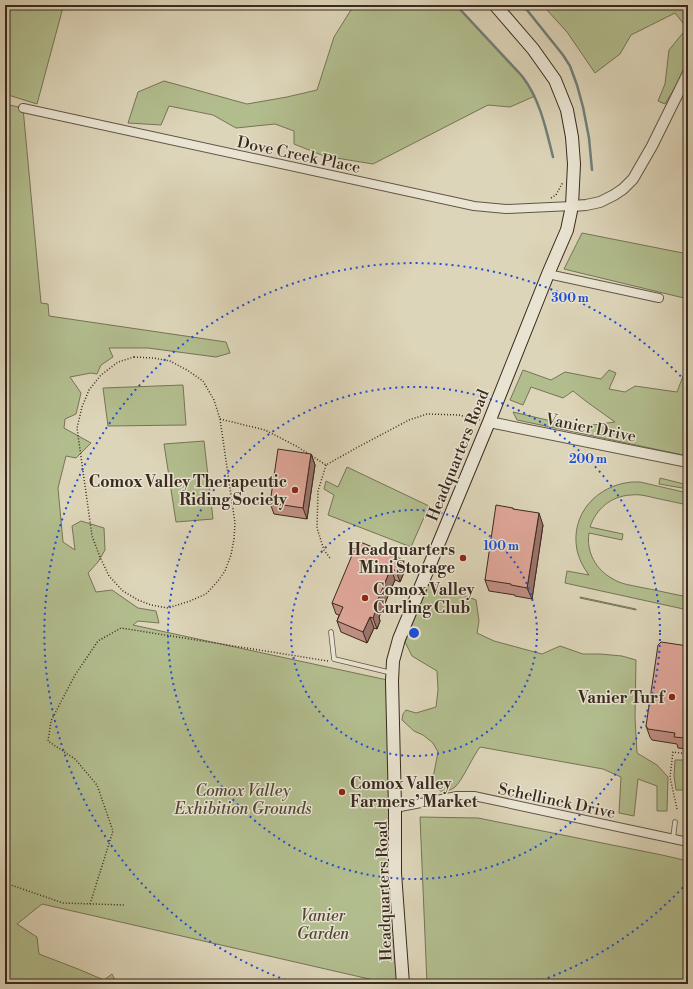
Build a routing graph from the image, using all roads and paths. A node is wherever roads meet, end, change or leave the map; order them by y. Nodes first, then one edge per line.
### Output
1 (495, 5) edge
2 (688, 73) edge
3 (23, 108) dead end
4 (563, 182) dead end
5 (572, 206) junction
6 (540, 208) junction
7 (548, 274) junction
8 (659, 298) dead end
9 (220, 419) junction
10 (489, 422) junction
11 (688, 462) edge
12 (326, 465) junction
13 (330, 558) dead end
14 (331, 632) dead end
15 (330, 662) dead end
16 (392, 673) junction
17 (688, 754) edge
18 (395, 808) junction
19 (677, 809) dead end
20 (675, 822) dead end
21 (673, 839) junction
22 (688, 842) edge
23 (5, 888) edge
24 (90, 904) junction
25 (124, 905) dead end
26 (403, 984) edge

1 - 5 main road, Headquarters Road
2 - 5 street
3 - 6 street, Dove Creek Place
4 - 6 path
5 - 6 street, Dove Creek Place
5 - 7 main road, Headquarters Road
7 - 8 street
7 - 10 main road, Headquarters Road
9 - 9 path
9 - 12 path
10 - 11 street, Vanier Drive
10 - 12 path
10 - 16 main road, Headquarters Road
12 - 13 path
14 - 16 lane
15 - 24 path
16 - 18 main road, Headquarters Road
17 - 19 path
18 - 21 street, Schellinck Drive
18 - 26 main road, Headquarters Road
20 - 21 lane
21 - 22 street, Schellinck Drive
23 - 24 path
24 - 25 path

